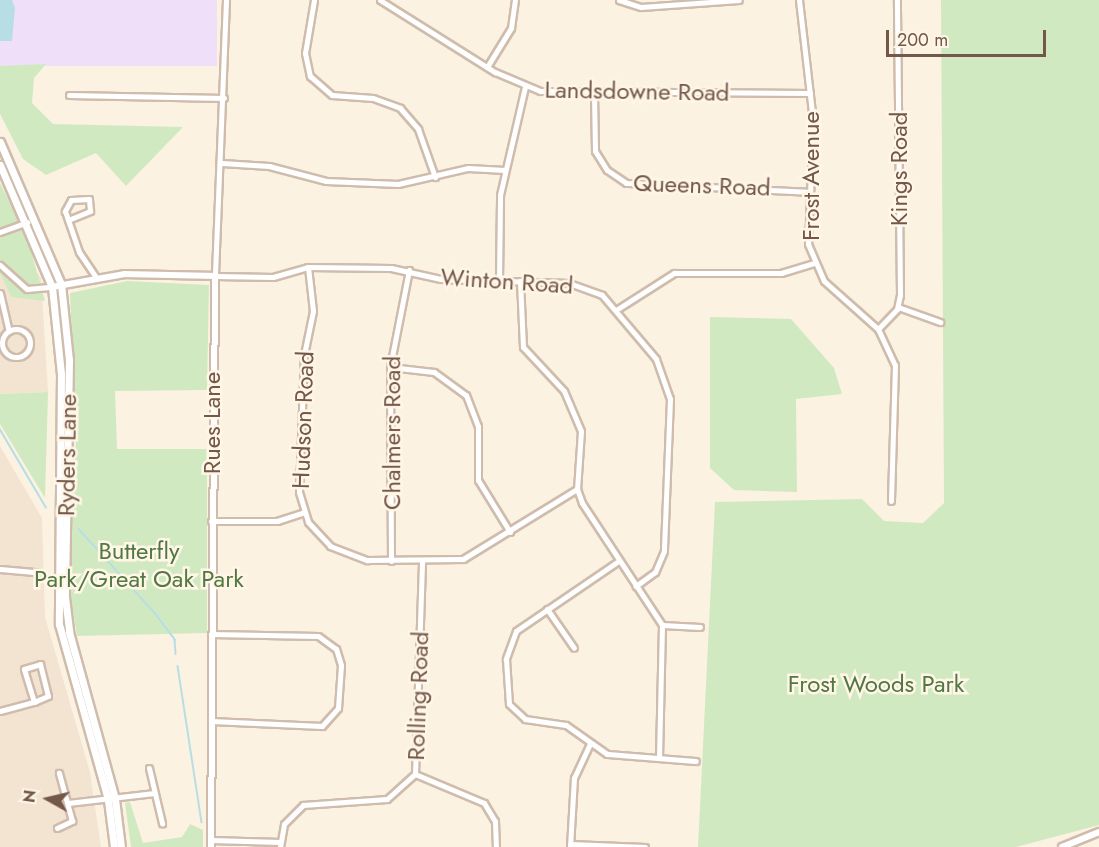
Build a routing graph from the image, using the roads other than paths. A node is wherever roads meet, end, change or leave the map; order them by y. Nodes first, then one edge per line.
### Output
1 (226, 0) edge
2 (314, 0) edge
3 (380, 0) edge
4 (515, 0) edge
5 (619, 0) edge
6 (739, 0) edge
7 (799, 0) edge
8 (897, 0) edge
9 (710, 1) edge
10 (487, 67) junction
11 (525, 87) junction
12 (594, 93) junction
13 (810, 93) junction
14 (69, 95) dead end
15 (224, 98) junction
16 (0, 142) edge
17 (222, 163) junction
18 (0, 165) edge
19 (505, 170) junction
20 (435, 177) junction
21 (810, 192) junction
22 (68, 220) junction
23 (27, 222) junction
24 (0, 232) edge
25 (814, 262) junction
26 (0, 266) edge
27 (308, 267) junction
28 (409, 270) junction
29 (6, 272) junction
30 (215, 276) junction
31 (96, 277) junction
32 (0, 278) edge
33 (499, 280) junction
34 (520, 281) junction
35 (61, 284) junction
36 (52, 287) junction
37 (0, 293) edge
38 (898, 307) junction
39 (616, 310) junction
40 (940, 322) dead end
41 (878, 329) junction
42 (9, 331) junction
43 (390, 367) junction
44 (577, 489) junction
45 (891, 501) dead end
46 (304, 512) junction
47 (211, 521) junction
48 (510, 532) junction
49 (391, 561) junction
50 (422, 561) junction
51 (618, 562) junction
52 (0, 569) edge
53 (37, 572) dead end
54 (636, 586) junction
55 (547, 609) junction
56 (662, 625) junction
57 (700, 627) dead end
58 (212, 634) junction
59 (574, 648) dead end
60 (34, 702) junction
61 (0, 711) edge
62 (211, 721) junction
63 (590, 743) junction
64 (659, 758) junction
65 (696, 761) dead end
66 (149, 768) dead end
67 (59, 773) dead end
68 (415, 774) junction
69 (154, 792) junction
70 (112, 800) junction
71 (68, 802) junction
72 (162, 823) dead end
73 (57, 828) dead end
74 (1099, 832) edge
75 (211, 844) edge
76 (280, 844) edge
77 (570, 846) edge
78 (114, 847) edge
79 (121, 847) edge
80 (496, 847) edge
81 (645, 847) edge
82 (1062, 847) edge

1 - 15 street, Rues Lane
2 - 20 street
3 - 10 street, Landsdowne Road
4 - 10 street
5 - 9 street
6 - 9 street
7 - 13 street, Frost Avenue
8 - 38 street, Kings Road
10 - 11 street, Landsdowne Road
11 - 12 street, Landsdowne Road
11 - 19 street
12 - 13 street, Landsdowne Road
12 - 21 street, Queens Road
13 - 21 street, Frost Avenue
14 - 15 street
15 - 17 street, Rues Lane
16 - 35 main road, Ryders Lane
17 - 20 street
17 - 30 street, Rues Lane
18 - 23 main road, Ryders Lane
19 - 20 street
19 - 33 street
21 - 25 street, Frost Avenue
22 - 22 street
22 - 31 street
23 - 24 street
23 - 36 main road, Ryders Lane
25 - 39 street
25 - 41 street, Frost Avenue
26 - 29 street
27 - 28 street, Winton Road
27 - 30 street, Winton Road
27 - 46 street, Hudson Road
28 - 33 street, Winton Road
28 - 43 street, Chalmers Road
29 - 32 street
29 - 36 street
30 - 31 street, Winton Road
30 - 47 street, Rues Lane
31 - 35 street, Winton Road
33 - 34 street, Winton Road
34 - 39 street, Winton Road
34 - 44 street
35 - 36 street, Winton Road
35 - 70 main road, Ryders Lane
36 - 70 main road, Ryders Lane
37 - 42 street
38 - 40 street
38 - 41 street
39 - 54 street, Winton Road
41 - 45 street, Frost Avenue
42 - 42 street
43 - 48 street
43 - 49 street, Chalmers Road
44 - 48 street, Hudson Road
44 - 51 street
46 - 47 street
46 - 49 street, Hudson Road
47 - 58 street, Rues Lane
48 - 50 street, Hudson Road
49 - 50 street, Hudson Road
50 - 68 street, Rolling Road
51 - 54 street
51 - 55 street
52 - 53 street
54 - 56 street
55 - 59 street
55 - 63 street
56 - 57 street
56 - 64 street
58 - 62 street, Rues Lane
58 - 62 street
60 - 60 street
60 - 61 street
62 - 75 street, Rues Lane
63 - 64 street
63 - 77 street
64 - 65 street
66 - 69 street
67 - 71 street
68 - 76 street, Rolling Road
68 - 80 street
69 - 70 street
69 - 72 street
70 - 71 street
70 - 78 main road, Ryders Lane
70 - 79 main road, Ryders Lane
71 - 73 street
74 - 82 street
75 - 76 street, Rolling Road
77 - 81 street

